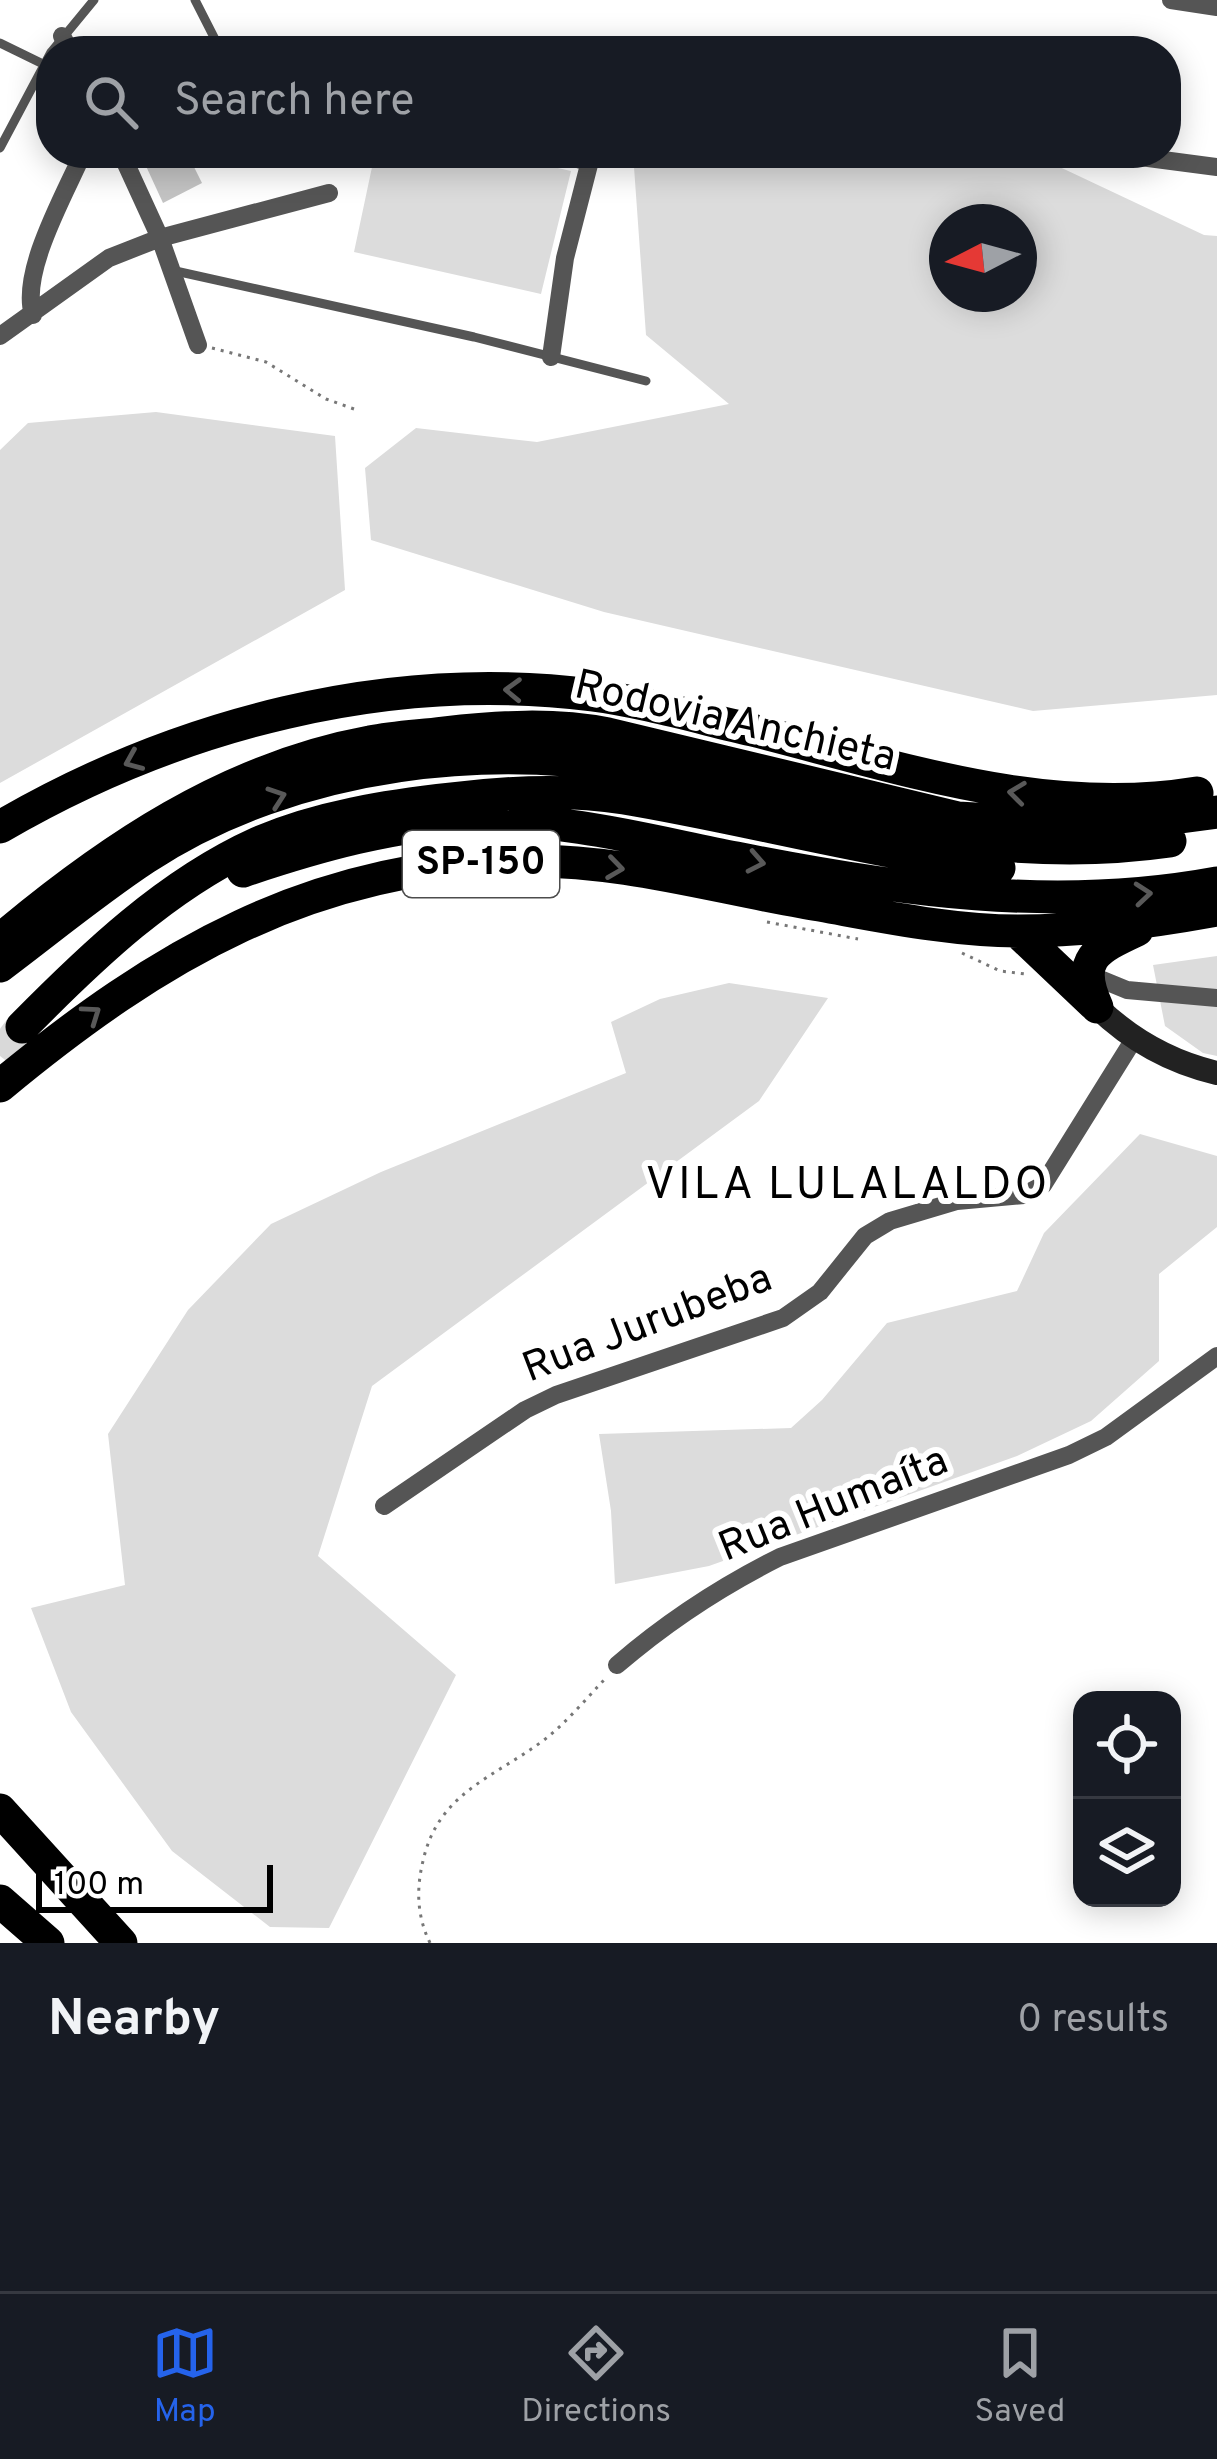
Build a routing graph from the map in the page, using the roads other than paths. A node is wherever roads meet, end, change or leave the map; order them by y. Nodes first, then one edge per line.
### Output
1 (94, 0) edge
2 (195, 0) edge
3 (1172, 0) edge
4 (1217, 7) edge
5 (68, 36) edge
6 (213, 36) edge
7 (0, 43) edge
8 (36, 61) edge
9 (36, 78) edge
10 (0, 115) edge
11 (15, 121) junction
12 (0, 148) edge
13 (1181, 162) edge
14 (1217, 166) edge
15 (76, 168) edge
16 (128, 168) edge
17 (588, 168) edge
18 (329, 193) dead end
19 (160, 238) junction
20 (171, 270) junction
21 (33, 315) junction
22 (0, 336) edge
23 (198, 345) road end
24 (551, 357) junction
25 (646, 380) dead end
26 (1217, 790) edge
27 (1217, 812) edge
28 (0, 827) edge
29 (1217, 834) edge
30 (1104, 850) junction
31 (188, 883) junction
32 (1217, 884) edge
33 (1217, 910) edge
34 (1158, 920) junction
35 (1016, 931) junction
36 (6, 932) edge
37 (1055, 944) dead end
38 (1079, 964) junction
39 (0, 966) edge
40 (1217, 998) edge
41 (1097, 1007) joint
42 (22, 1027) tunnel mouth
43 (1134, 1039) junction
44 (1217, 1073) edge
45 (0, 1086) edge
46 (1217, 1356) edge
47 (384, 1506) dead end
48 (617, 1665) road end
49 (0, 1810) edge
50 (0, 1900) edge
51 (48, 1943) edge
52 (122, 1943) edge

1 - 5 lane
2 - 6 lane
3 - 4 street
7 - 8 lane
9 - 11 lane
10 - 11 lane
11 - 12 lane
13 - 14 street
15 - 21 street
16 - 19 street
17 - 24 street
18 - 19 street
19 - 20 street
19 - 21 street
20 - 23 street
20 - 24 lane
21 - 22 street
24 - 25 lane
26 -> 28 highway
27 - 36 highway, Rodovia Anchieta
29 - 30 highway, Rodovia Anchieta
30 - 31 highway
39 -> 30 highway, Rodovia Anchieta
31 -> 32 highway
31 - 42 highway
33 - 34 highway, SP-150
34 - 35 highway, SP-150
34 - 38 highway
35 - 37 lane
35 - 38 highway
45 -> 35 highway, SP-150
38 - 40 street
38 - 41 highway
41 - 43 street
43 - 44 street
43 - 47 street, Rua Jurubeba
46 - 48 street, Rua Humaíta
49 - 52 highway
50 - 51 highway

